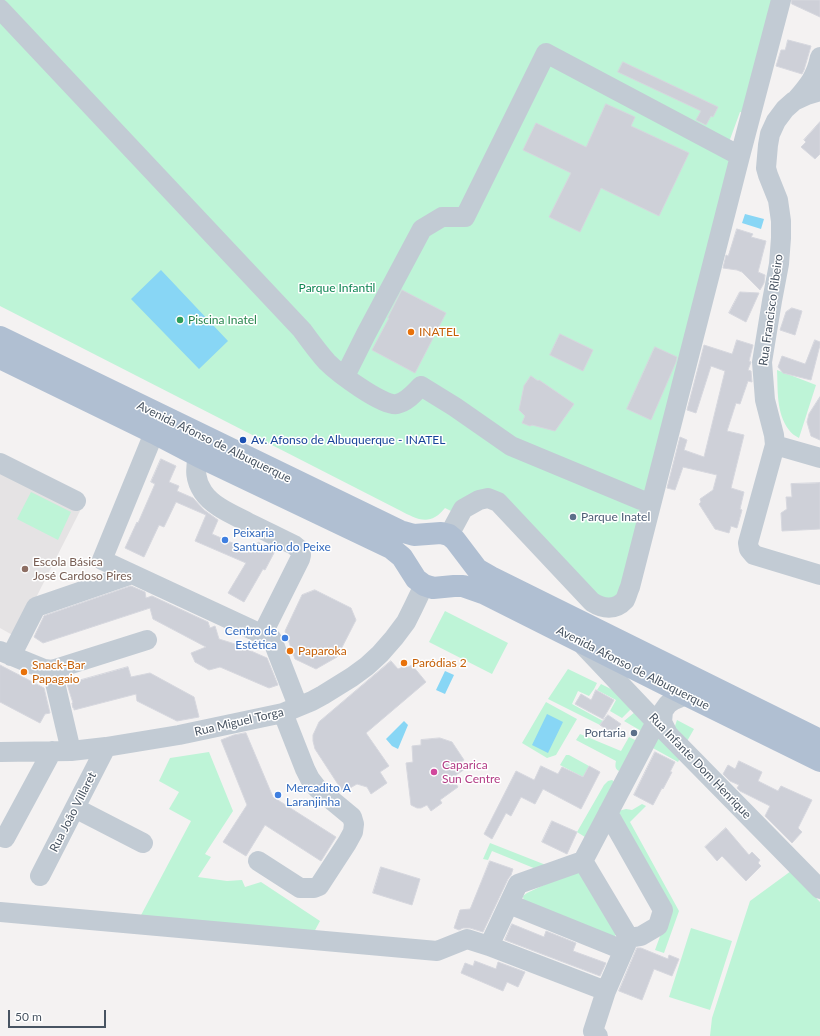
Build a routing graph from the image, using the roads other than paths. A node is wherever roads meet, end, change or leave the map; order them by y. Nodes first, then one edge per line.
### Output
1 (781, 0) edge
2 (0, 9) edge
3 (820, 57) edge
4 (820, 92) edge
5 (794, 101) junction
6 (740, 156) junction
7 (0, 337) edge
8 (0, 358) edge
9 (345, 376) junction
10 (154, 433) junction
11 (775, 445) junction
12 (198, 456) junction
13 (820, 458) edge
14 (0, 463) edge
15 (76, 500) dead end
16 (641, 500) dead end
17 (447, 538) junction
18 (132, 574) junction
19 (820, 576) edge
20 (426, 581) junction
21 (262, 635) junction
22 (147, 640) dead end
23 (581, 643) junction
24 (6, 653) edge
25 (52, 670) junction
26 (686, 695) junction
27 (290, 710) junction
28 (662, 728) junction
29 (820, 740) edge
30 (106, 747) junction
31 (52, 751) junction
32 (71, 751) junction
33 (0, 752) edge
34 (820, 761) edge
35 (75, 808) junction
36 (608, 814) junction
37 (3, 837) edge
38 (143, 843) dead end
39 (258, 861) dead end
40 (583, 861) junction
41 (40, 876) dead end
42 (820, 889) edge
43 (509, 904) junction
44 (0, 912) edge
45 (626, 944) junction
46 (489, 946) junction
47 (606, 991) junction
48 (598, 1036) edge

1 - 6 street
2 - 9 street
3 - 5 street
4 - 5 street, Rua Francisco Ribeiro
5 - 11 street, Rua Francisco Ribeiro
6 - 9 street
6 - 17 street
7 - 17 main road, Avenida Afonso de Albuquerque
8 - 10 main road, Avenida Afonso de Albuquerque
9 - 16 street
10 - 12 main road, Avenida Afonso de Albuquerque
10 - 18 street
11 - 13 street
11 - 19 street, Rua Francisco Ribeiro
12 - 20 main road, Avenida Afonso de Albuquerque
12 - 21 street
14 - 15 street
17 - 20 main road
17 - 20 main road
17 - 29 main road, Avenida Afonso de Albuquerque
18 - 21 street
18 - 24 street
20 - 23 main road, Avenida Afonso de Albuquerque
20 - 27 street, Rua Miguel Torga
21 - 27 street
22 - 25 street
23 - 26 main road, Avenida Afonso de Albuquerque
23 - 28 street, Rua Infante Dom Henrique
24 - 25 street
25 - 32 street
26 - 28 street
26 - 34 main road, Avenida Afonso de Albuquerque
27 - 30 street, Rua Miguel Torga
27 - 39 street
28 - 36 street
28 - 42 street, Rua Infante Dom Henrique
30 - 32 street, Rua Miguel Torga
30 - 35 street, Rua João Villaret
31 - 32 street, Rua Miguel Torga
31 - 33 street, Rua Miguel Torga
31 - 37 street
35 - 38 street
35 - 41 street, Rua João Villaret
36 - 40 street
36 - 45 street
40 - 43 street
40 - 45 street
43 - 45 street
43 - 46 street
44 - 46 street
45 - 47 street
46 - 47 street
47 - 48 street

